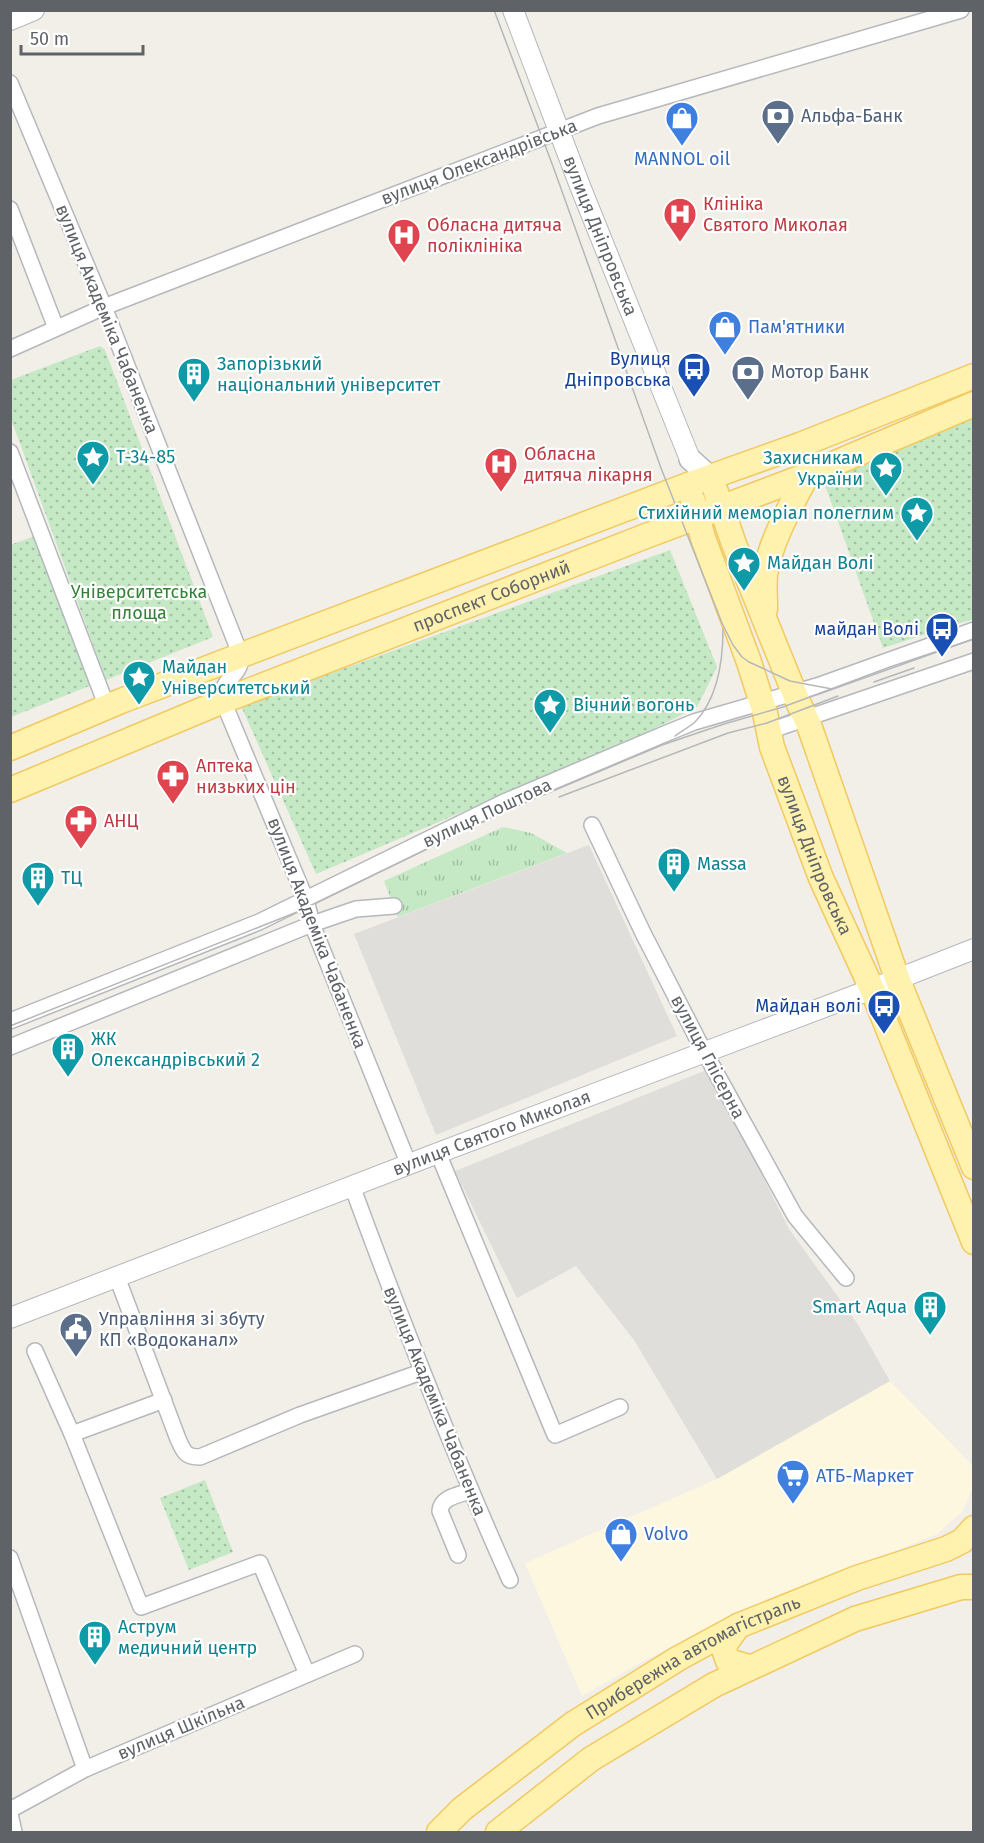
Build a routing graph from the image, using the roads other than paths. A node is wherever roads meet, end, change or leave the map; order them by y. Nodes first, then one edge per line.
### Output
1 (34, 10) edge
2 (513, 10) edge
3 (961, 10) edge
4 (10, 20) edge
5 (10, 83) edge
6 (560, 131) junction
7 (10, 210) edge
8 (104, 307) junction
9 (56, 328) junction
10 (10, 349) edge
11 (974, 376) edge
12 (974, 404) edge
13 (10, 452) edge
14 (690, 459) joint
15 (807, 475) junction
16 (699, 481) junction
17 (722, 507) junction
18 (698, 516) junction
19 (765, 617) junction
20 (974, 630) edge
21 (241, 656) junction
22 (974, 661) edge
23 (795, 693) junction
24 (223, 701) junction
25 (762, 702) junction
26 (107, 707) junction
27 (806, 718) junction
28 (769, 731) junction
29 (10, 748) edge
30 (10, 790) edge
31 (592, 825) dead end
32 (306, 900) junction
33 (394, 906) dead end
34 (312, 924) junction
35 (974, 949) edge
36 (897, 978) junction
37 (872, 989) junction
38 (10, 1021) edge
39 (10, 1047) edge
40 (704, 1051) junction
41 (438, 1153) junction
42 (409, 1165) junction
43 (974, 1167) edge
44 (352, 1186) junction
45 (974, 1242) edge
46 (117, 1277) junction
47 (846, 1278) dead end
48 (10, 1318) edge
49 (35, 1351) dead end
50 (421, 1372) junction
51 (164, 1400) junction
52 (620, 1407) dead end
53 (72, 1434) junction
54 (470, 1491) junction
55 (974, 1528) edge
56 (458, 1555) dead end
57 (10, 1558) edge
58 (510, 1580) dead end
59 (974, 1587) edge
60 (738, 1626) junction
61 (355, 1654) dead end
62 (679, 1658) junction
63 (749, 1667) junction
64 (307, 1674) junction
65 (694, 1697) junction
66 (85, 1769) junction
67 (10, 1812) edge
68 (14, 1833) edge
69 (439, 1833) edge
70 (498, 1833) edge

1 - 4 street
2 - 6 street, вулиця Дніпровська
3 - 6 street, вулиця Олександрівська
5 - 8 street, вулиця Академіка Чабаненка
6 - 8 street, вулиця Олександрівська
6 - 14 street, вулиця Дніпровська
7 - 9 street
8 - 9 street, вулиця Олександрівська
8 - 21 street, вулиця Академіка Чабаненка
9 - 10 street, вулиця Олександрівська
11 - 16 main road, проспект Соборний
12 - 15 main road, проспект Соборний
13 - 26 street
14 - 16 main road, вулиця Дніпровська
15 - 17 main road, проспект Соборний
15 - 19 main road
16 - 17 main road, вулиця Дніпровська
16 - 18 main road, вулиця Дніпровська
16 - 21 main road, проспект Соборний
17 - 18 main road, проспект Соборний
17 - 19 main road, вулиця Дніпровська
18 - 24 main road, проспект Соборний
18 - 25 main road, вулиця Дніпровська
19 - 23 main road, вулиця Дніпровська
20 - 23 street, вулиця Поштова
21 - 24 street
21 - 26 main road, проспект Соборний
22 - 27 street
23 - 25 street, вулиця Поштова
23 - 27 main road, вулиця Дніпровська
24 - 30 main road, проспект Соборний
24 - 32 street, вулиця Академіка Чабаненка
25 - 28 main road, вулиця Дніпровська
25 - 32 street, вулиця Поштова
26 - 29 main road, проспект Соборний
27 - 28 street
27 - 36 main road, вулиця Дніпровська
28 - 37 main road, вулиця Дніпровська
31 - 40 street, вулиця Глісерна
32 - 34 street, вулиця Академіка Чабаненка
32 - 38 street, вулиця Поштова
33 - 34 street
34 - 39 street
34 - 42 street, вулиця Академіка Чабаненка
35 - 36 street, вулиця Святого Миколая
36 - 37 street, вулиця Святого Миколая
36 - 43 main road, вулиця Дніпровська
37 - 40 street, вулиця Святого Миколая
37 - 45 main road, вулиця Дніпровська
40 - 41 street, вулиця Святого Миколая
40 - 47 street, вулиця Глісерна
41 - 42 street, вулиця Святого Миколая
41 - 52 street
42 - 44 street, вулиця Святого Миколая
44 - 46 street, вулиця Святого Миколая
44 - 50 street, вулиця Академіка Чабаненка
46 - 48 street, вулиця Святого Миколая
46 - 51 street
49 - 53 street
50 - 51 street
50 - 54 street, вулиця Академіка Чабаненка
51 - 53 street
53 - 64 street
54 - 56 street
54 - 58 street, вулиця Академіка Чабаненка
55 - 60 main road, Прибережна автомагістраль
57 - 66 street
59 - 63 main road, Прибережна автомагістраль
60 - 62 main road, Прибережна автомагістраль
60 - 63 main road
61 - 64 street, вулиця Шкільна
62 - 65 main road
62 - 69 main road, Прибережна автомагістраль
63 - 65 main road, Прибережна автомагістраль
64 - 66 street, вулиця Шкільна
65 - 70 main road, Прибережна автомагістраль
66 - 67 street, вулиця Шкільна
67 - 68 street

